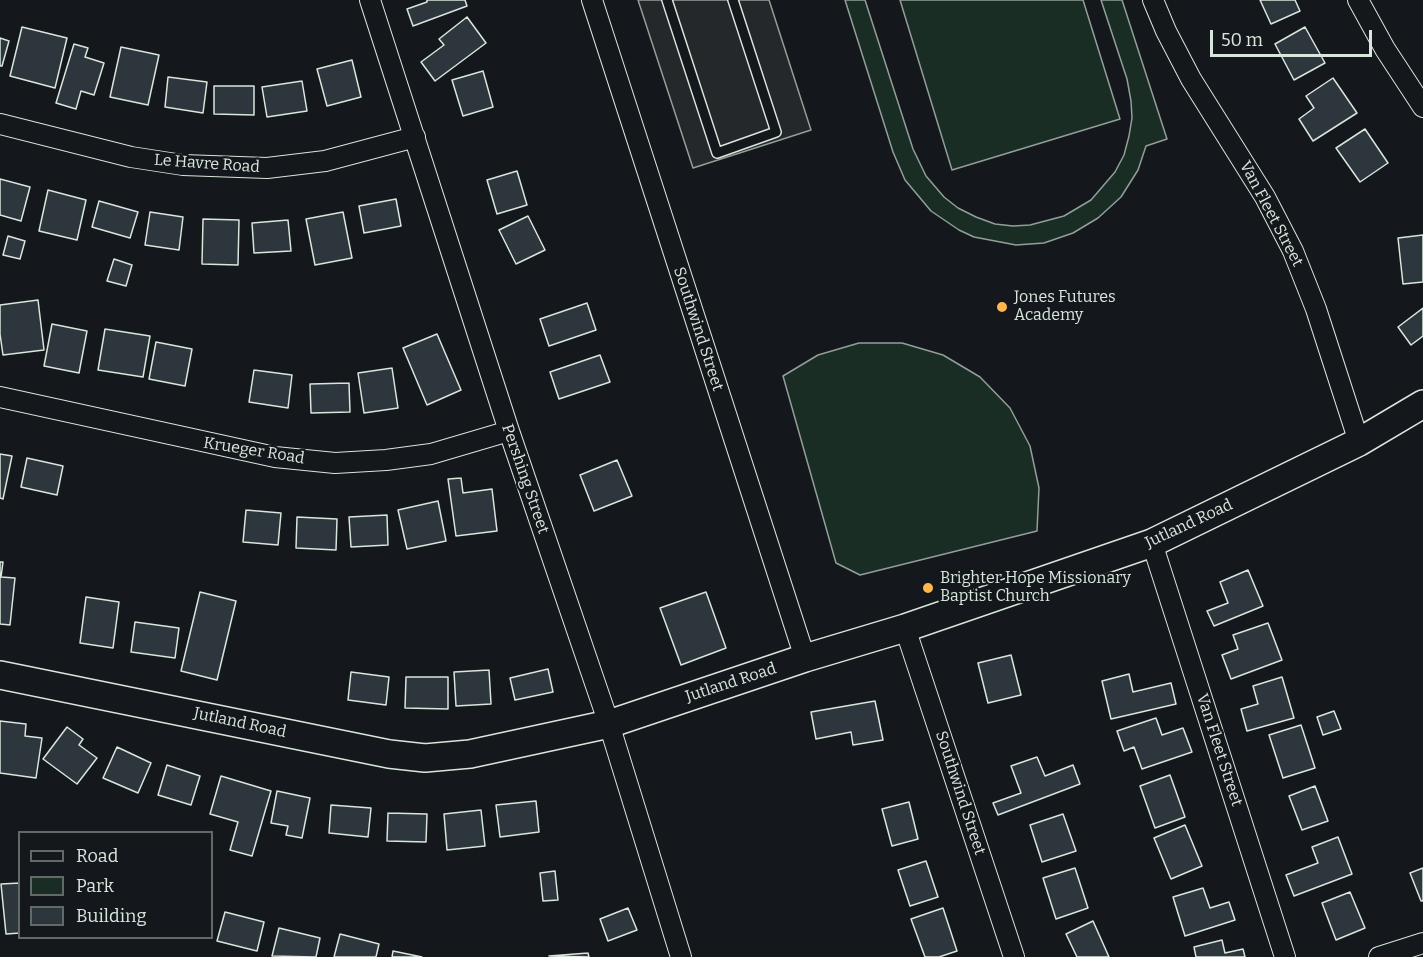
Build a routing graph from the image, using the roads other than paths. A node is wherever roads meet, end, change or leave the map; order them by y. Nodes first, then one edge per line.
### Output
1 (370, 0) edge
2 (592, 0) edge
3 (667, 0) edge
4 (733, 0) edge
5 (1154, 0) edge
6 (1358, 0) edge
7 (1423, 107) edge
8 (0, 124) edge
9 (415, 137) junction
10 (0, 397) edge
11 (1423, 404) edge
12 (509, 431) junction
13 (1359, 442) junction
14 (1152, 543) junction
15 (905, 628) junction
16 (805, 658) junction
17 (0, 675) edge
18 (609, 724) junction
19 (1423, 943) edge
20 (681, 957) edge
21 (1014, 957) edge
22 (1285, 957) edge
23 (1379, 957) edge

1 - 9 street, Pershing Street
2 - 16 street, Southwind Street
3 - 4 lane
5 - 13 street, Van Fleet Street
6 - 7 street
8 - 9 street, Le Havre Road
9 - 12 street, Pershing Street
10 - 12 street, Krueger Road
11 - 13 street, Jutland Road
12 - 18 street, Pershing Street
13 - 14 street, Jutland Road
14 - 15 street, Jutland Road
14 - 22 street, Van Fleet Street
15 - 16 street, Jutland Road
15 - 21 street, Southwind Street
16 - 18 street, Jutland Road
17 - 18 street, Jutland Road
18 - 20 street, Pershing Street
19 - 23 street

